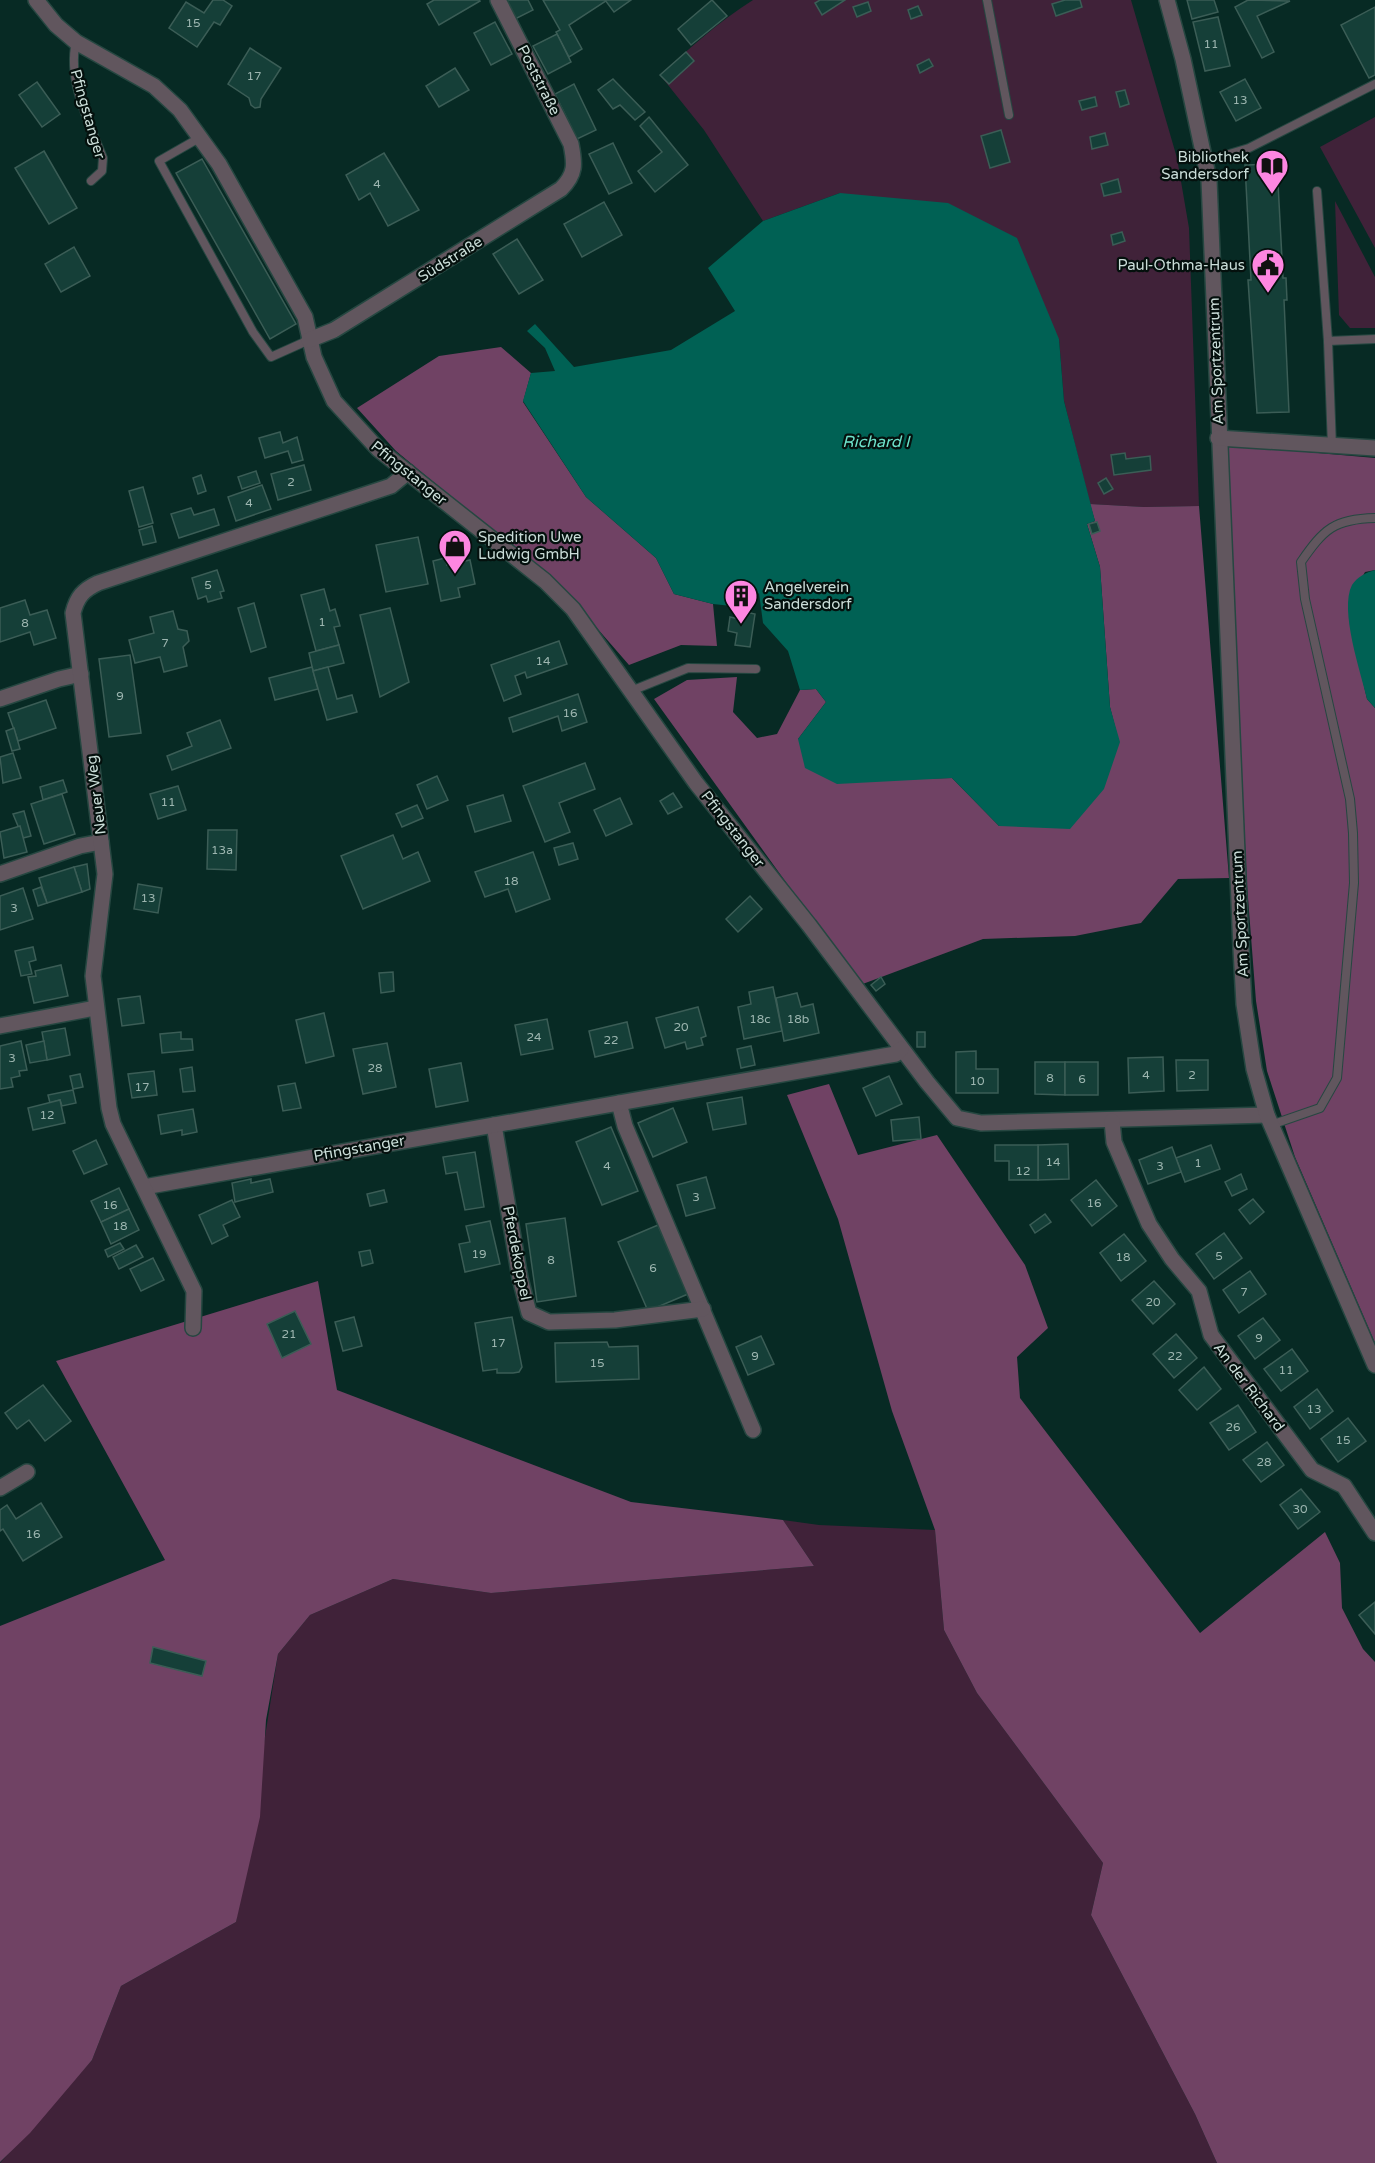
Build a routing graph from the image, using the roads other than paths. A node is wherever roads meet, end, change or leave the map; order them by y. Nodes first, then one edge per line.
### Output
1 (36, 0) edge
2 (498, 0) edge
3 (987, 0) edge
4 (1167, 0) edge
5 (76, 42) junction
6 (1375, 84) edge
7 (1009, 115) dead end
8 (201, 137) junction
9 (1206, 161) junction
10 (575, 162) joint
11 (91, 181) dead end
12 (1317, 191) dead end
13 (1375, 339) edge
14 (309, 340) junction
15 (1328, 341) junction
16 (1218, 438) junction
17 (1332, 447) junction
18 (1375, 448) edge
19 (408, 472) junction
20 (1375, 518) edge
21 (756, 669) dead end
22 (81, 674) junction
23 (629, 692) junction
24 (0, 699) edge
25 (101, 842) junction
26 (0, 874) edge
27 (95, 1008) junction
28 (0, 1026) edge
29 (901, 1049) junction
30 (619, 1103) junction
31 (1269, 1120) junction
32 (1112, 1121) junction
33 (494, 1125) junction
34 (144, 1187) junction
35 (703, 1309) junction
36 (193, 1328) dead end
37 (1375, 1365) edge
38 (753, 1430) dead end
39 (27, 1472) dead end
40 (0, 1488) edge
41 (1375, 1533) edge

1 - 5 street, Pfingstanger
2 - 10 street, Poststraße
3 - 7 lane
4 - 9 street, Am Sportzentrum
5 - 8 street, Pfingstanger
5 - 11 lane, Pfingstanger
6 - 9 lane
8 - 14 street, Pfingstanger
8 - 14 lane
9 - 16 street, Am Sportzentrum
10 - 14 street, Südstraße
12 - 15 lane
13 - 15 lane
14 - 19 street, Pfingstanger
15 - 17 lane
16 - 17 street, Am Sportzentrum
16 - 31 street, Am Sportzentrum
17 - 18 street, Am Sportzentrum
19 - 22 street, Neuer Weg
19 - 23 street, Pfingstanger
20 - 31 lane
21 - 23 lane
22 - 24 street
22 - 25 street, Neuer Weg
23 - 29 street, Pfingstanger
25 - 26 street
25 - 27 street, Neuer Weg
27 - 28 street
27 - 34 street, Neuer Weg
29 - 30 street, Pfingstanger
29 - 32 street
30 - 33 street, Pfingstanger
30 - 35 street
31 - 32 street
31 - 37 street, Am Sportzentrum
32 - 41 street, An der Richard
33 - 34 street, Pfingstanger
33 - 35 street, Pferdekoppel
34 - 36 street, Neuer Weg
35 - 38 street
39 - 40 street

